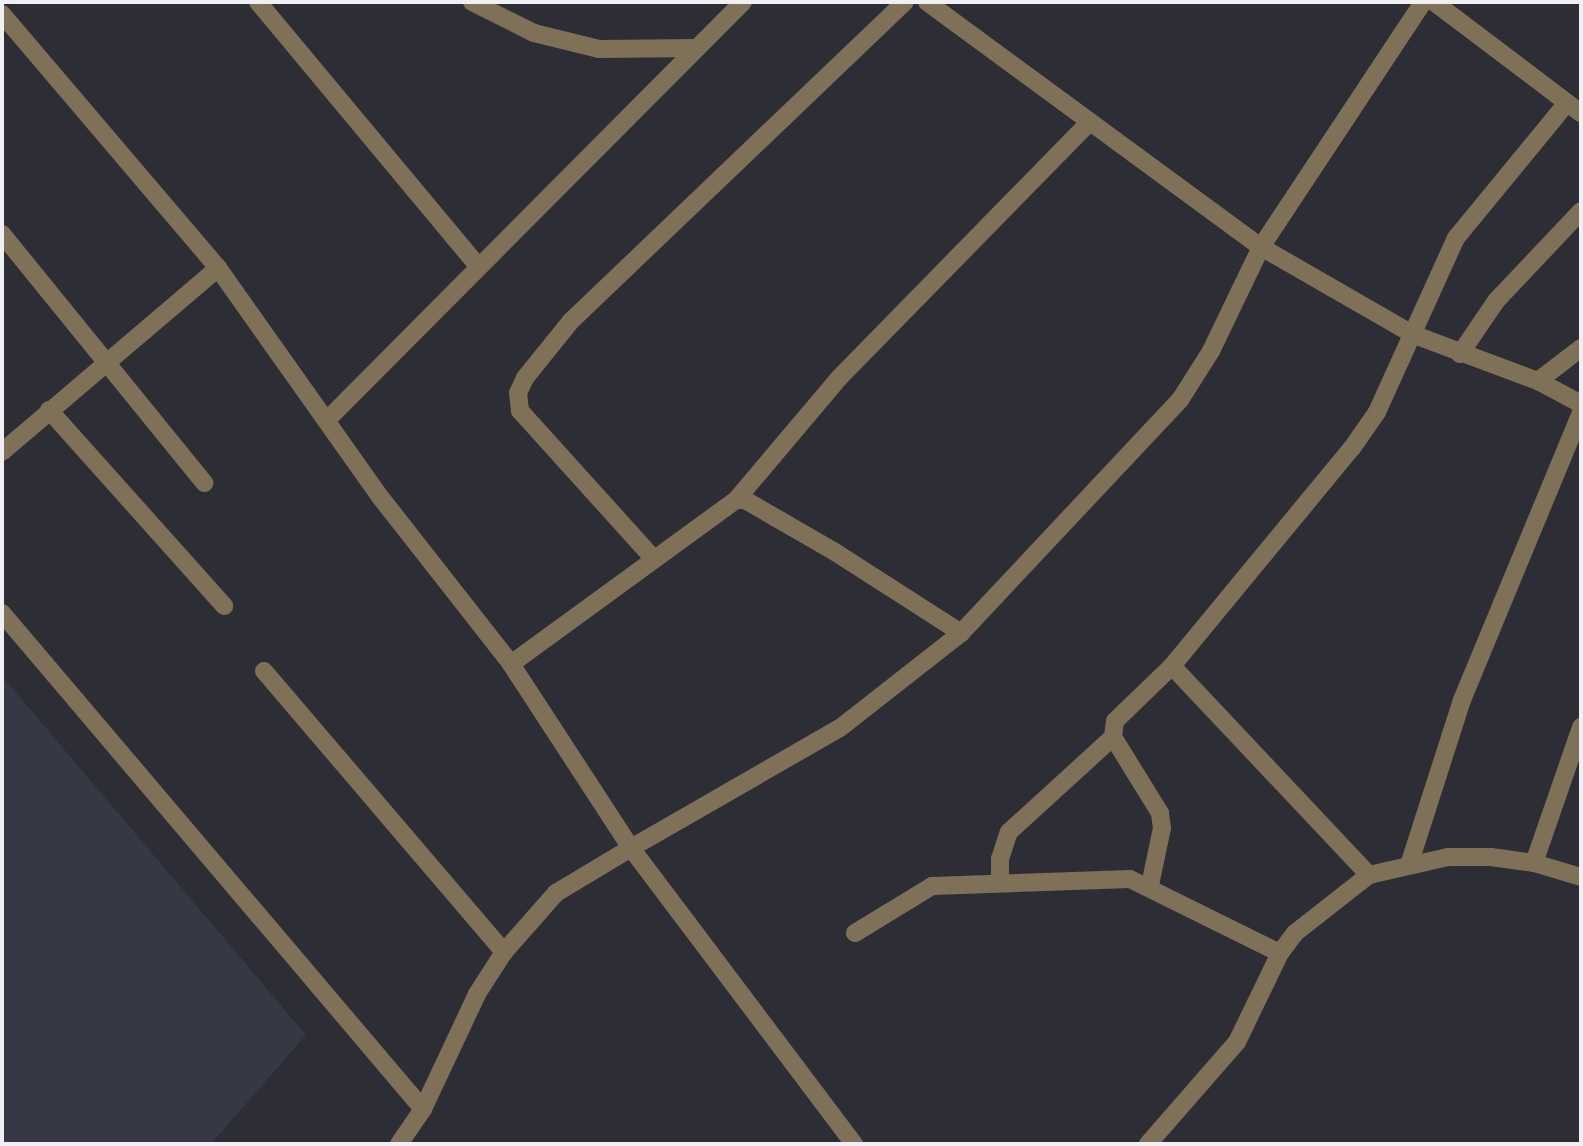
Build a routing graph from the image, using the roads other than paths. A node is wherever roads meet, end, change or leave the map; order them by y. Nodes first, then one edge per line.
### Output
1 (258, 2) edge
2 (472, 2) edge
3 (743, 2) edge
4 (905, 2) edge
5 (926, 2) edge
6 (1423, 2) edge
7 (1434, 2) edge
8 (2, 14) edge
9 (697, 48) junction
10 (1574, 108) edge
11 (1088, 124) junction
12 (1581, 211) edge
13 (2, 234) edge
14 (1261, 247) junction
15 (478, 266) junction
16 (218, 268) junction
17 (1412, 334) junction
18 (1581, 348) edge
19 (1460, 354) junction
20 (107, 363) junction
21 (1538, 381) junction
22 (1581, 404) edge
23 (49, 410) junction
24 (1581, 412) edge
25 (327, 420) junction
26 (2, 452) edge
27 (204, 483) dead end
28 (736, 500) junction
29 (653, 558) junction
30 (225, 606) dead end
31 (2, 613) edge
32 (961, 633) junction
33 (511, 664) junction
34 (1172, 666) junction
35 (264, 671) dead end
36 (1581, 727) edge
37 (1113, 737) junction
38 (631, 848) junction
39 (1534, 863) junction
40 (1409, 865) junction
41 (1369, 875) junction
42 (1581, 877) edge
43 (1000, 881) junction
44 (1150, 885) junction
45 (855, 933) dead end
46 (504, 952) junction
47 (1280, 953) junction
48 (423, 1109) junction
49 (399, 1144) edge
50 (854, 1144) edge
51 (1148, 1144) edge

1 - 15 street
2 - 9 street
3 - 9 street
4 - 29 street
5 - 11 street
6 - 14 street
7 - 10 street
8 - 16 street
9 - 15 street
10 - 17 street
11 - 14 street
11 - 28 street
12 - 19 street
13 - 20 street
14 - 17 street
14 - 32 street
15 - 25 street
16 - 20 street
16 - 25 street
17 - 19 street
17 - 34 street
18 - 21 street
19 - 21 street
20 - 23 street
20 - 27 street
21 - 22 street
23 - 26 street
23 - 30 street
24 - 40 street
25 - 33 street
28 - 29 street
28 - 32 street
29 - 33 street
31 - 48 street
32 - 38 street
33 - 38 street
34 - 37 street
34 - 41 street
35 - 46 street
36 - 39 street
37 - 43 street
37 - 44 street
38 - 46 street
38 - 50 street
39 - 40 street
39 - 42 street
40 - 41 street
41 - 47 street
43 - 44 street
43 - 45 street
44 - 47 street
46 - 48 street
47 - 51 street
48 - 49 street

